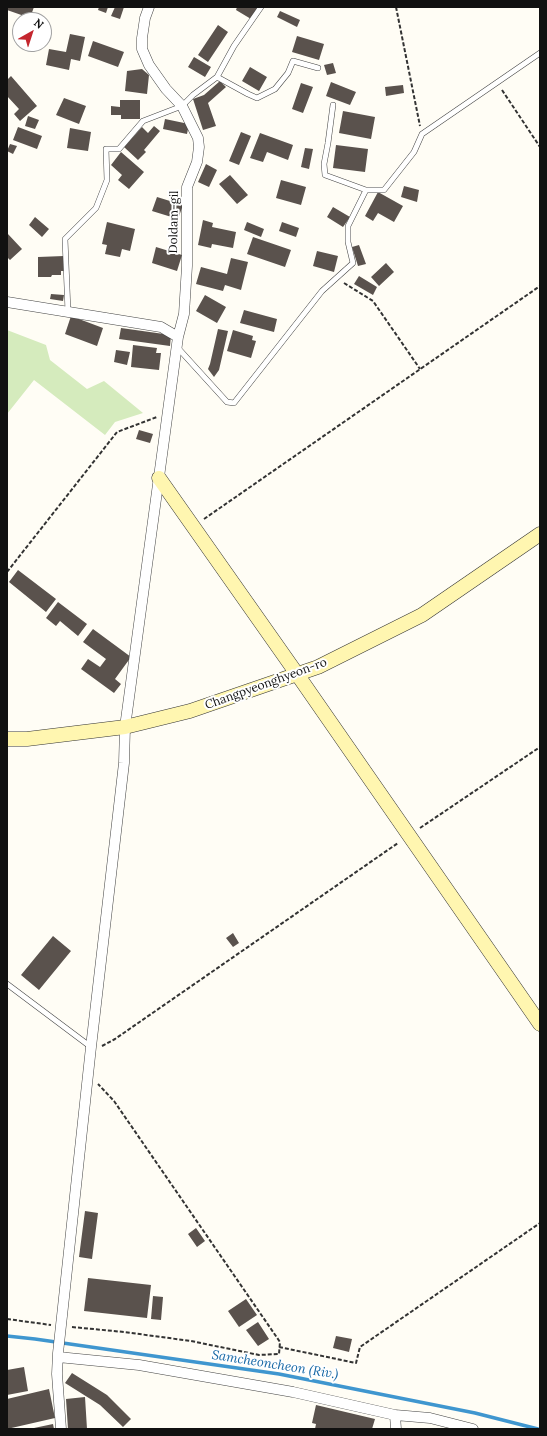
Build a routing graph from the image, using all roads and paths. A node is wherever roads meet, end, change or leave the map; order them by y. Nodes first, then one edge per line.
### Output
1 (149, 7) edge
2 (261, 7) edge
3 (396, 7) edge
4 (540, 53) edge
5 (318, 68) dead end
6 (218, 77) junction
7 (496, 82) junction
8 (333, 105) dead end
9 (182, 106) junction
10 (422, 134) junction
11 (540, 147) edge
12 (366, 190) junction
13 (338, 278) junction
14 (540, 286) edge
15 (7, 302) edge
16 (68, 312) junction
17 (177, 341) junction
18 (420, 369) junction
19 (168, 413) junction
20 (160, 478) junction
21 (193, 526) junction
22 (540, 534) edge
23 (7, 572) edge
24 (298, 674) junction
25 (125, 727) junction
26 (7, 739) edge
27 (540, 747) edge
28 (409, 836) junction
29 (7, 984) edge
30 (540, 1024) edge
31 (91, 1047) junction
32 (88, 1076) junction
33 (540, 1223) edge
34 (7, 1319) edge
35 (60, 1326) junction
36 (279, 1347) junction
37 (58, 1355) junction
38 (395, 1415) junction
39 (61, 1429) edge
40 (396, 1429) edge
41 (473, 1429) edge

1 - 9 street, Doldam-gil
2 - 6 lane
3 - 10 path
4 - 7 lane
5 - 6 lane
6 - 9 lane
7 - 10 lane
7 - 11 path
8 - 12 lane
9 - 16 lane
9 - 17 street, Doldam-gil
10 - 12 lane
12 - 13 lane
13 - 17 lane
13 - 18 path
14 - 18 path
15 - 16 street
16 - 17 street
17 - 19 street, Doldam-gil
18 - 21 path
19 - 20 street, Doldam-gil
19 - 23 path
20 - 21 street
20 - 25 street, Doldam-gil
21 - 24 street
22 - 24 street, Changpyeonghyeon-ro
24 - 25 street, Changpyeonghyeon-ro
24 - 28 street
25 - 26 street, Changpyeonghyeon-ro
25 - 31 street, Doldam-gil
27 - 28 path
28 - 30 street
28 - 31 path
29 - 31 lane
31 - 32 street, Doldam-gil
32 - 35 street, Doldam-gil
32 - 36 path
33 - 36 path
34 - 35 path
35 - 36 path
35 - 37 street, Doldam-gil
37 - 38 street
37 - 39 street, Doldam-gil
38 - 40 street
38 - 41 street

